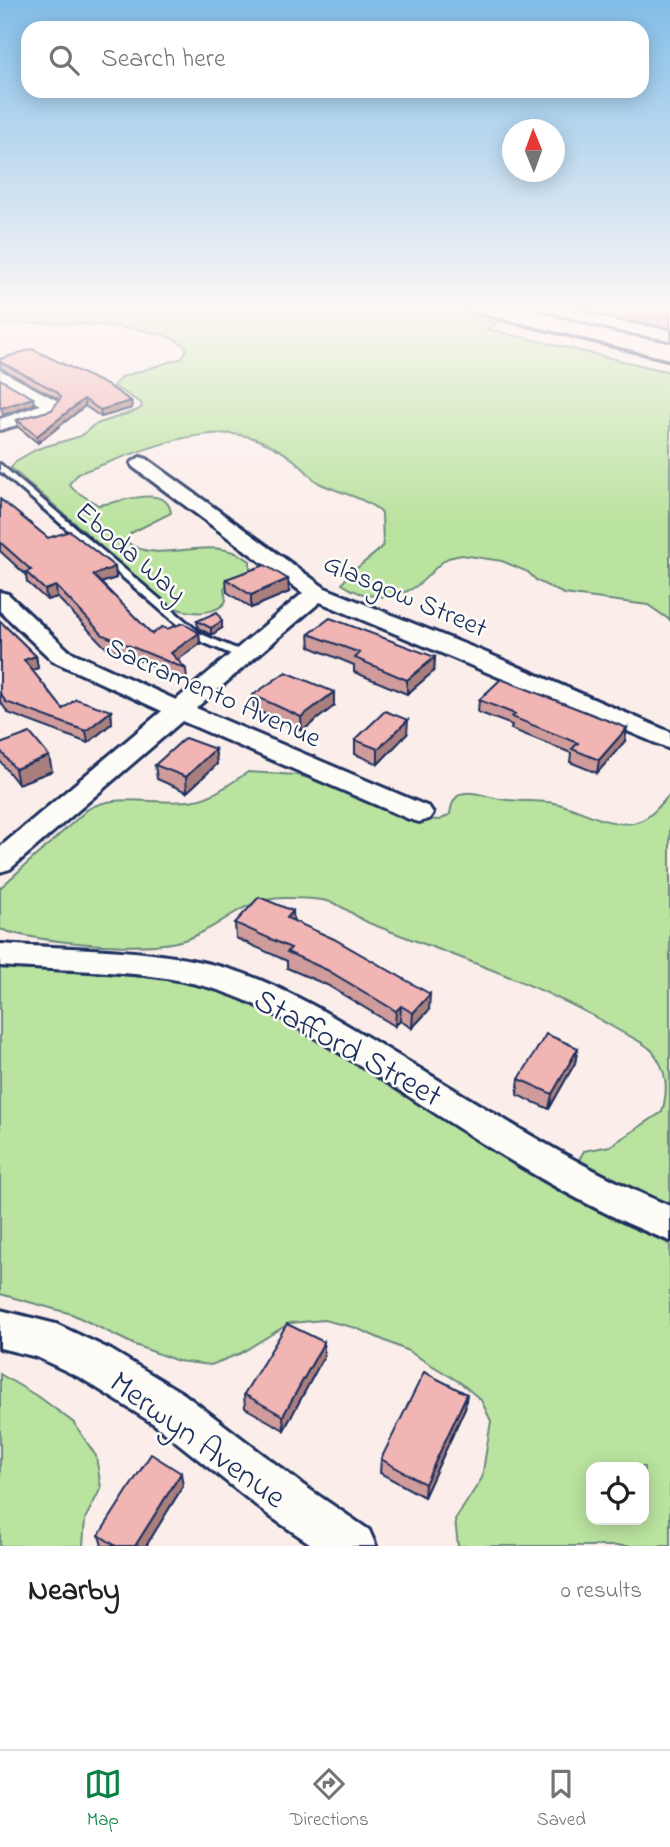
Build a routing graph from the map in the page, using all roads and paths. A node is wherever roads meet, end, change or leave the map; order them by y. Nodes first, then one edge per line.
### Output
1 (6, 378) edge
2 (0, 425) edge
3 (140, 463) dead end
4 (0, 467) edge
5 (317, 593) junction
6 (0, 599) edge
7 (243, 655) junction
8 (181, 711) junction
9 (670, 741) edge
10 (419, 813) dead end
11 (0, 862) edge
12 (0, 955) edge
13 (670, 1224) edge
14 (0, 1329) edge
15 (353, 1546) edge

1 - 2 street
3 - 5 street, Glasgow Street
4 - 7 lane, Eboda Way
5 - 7 street
5 - 9 street, Glasgow Street
6 - 8 street, Sacramento Avenue
7 - 8 street
8 - 10 street, Sacramento Avenue
8 - 11 street
12 - 13 street, Stafford Street
14 - 15 street, Merwyn Avenue

